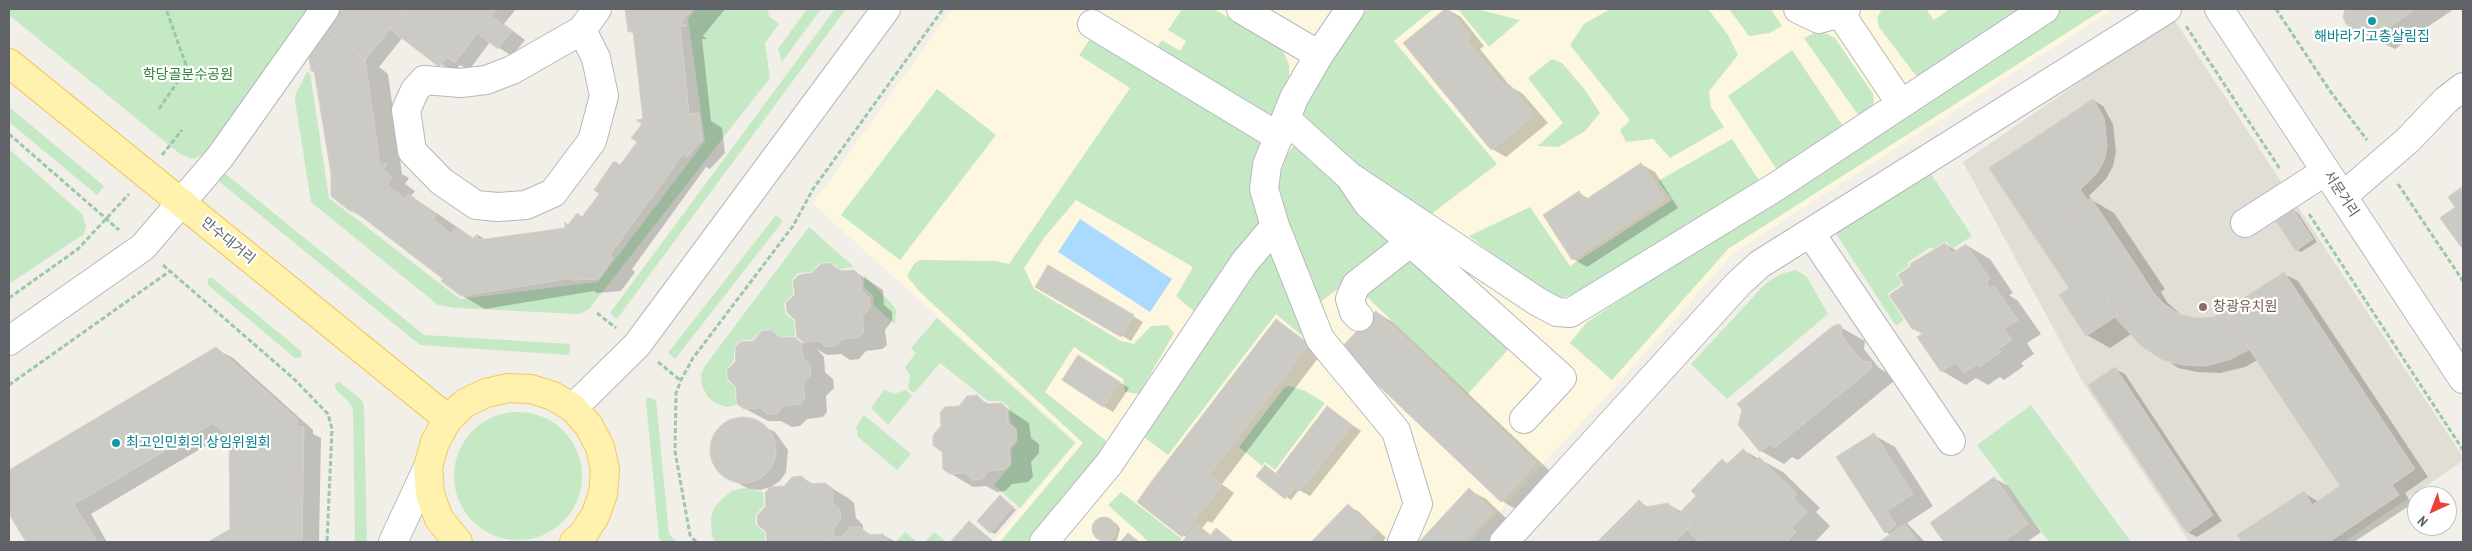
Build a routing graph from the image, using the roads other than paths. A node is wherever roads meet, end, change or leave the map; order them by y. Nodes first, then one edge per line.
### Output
1 (325, 9) edge
2 (886, 9) edge
3 (1241, 9) edge
4 (1350, 9) edge
5 (1798, 9) edge
6 (2045, 9) edge
7 (2219, 9) edge
8 (1843, 11) edge
9 (2176, 17) edge
10 (590, 20) edge
11 (1092, 24) dead end
12 (1319, 56) junction
13 (9, 63) edge
14 (2463, 87) edge
15 (1901, 104) junction
16 (1282, 128) junction
17 (2326, 171) junction
18 (1349, 176) junction
19 (2343, 196) junction
20 (181, 204) junction
21 (2245, 223) dead end
22 (1275, 226) junction
23 (1811, 234) junction
24 (1411, 242) junction
25 (1359, 317) dead end
26 (9, 342) edge
27 (2463, 379) edge
28 (573, 408) junction
29 (448, 419) junction
30 (1524, 419) dead end
31 (1951, 441) dead end
32 (428, 468) junction
33 (582, 540) edge
34 (393, 542) edge
35 (458, 542) edge
36 (1044, 542) edge
37 (1402, 542) edge
38 (1504, 542) edge

1 - 20 street
2 - 28 street
3 - 12 street
4 - 12 street
5 - 8 street
6 - 15 street
7 - 17 street, 서문거리
8 - 15 street
9 - 23 street
10 - 10 street
11 - 16 street
12 - 16 street
13 - 20 main road, 만수대거리
14 - 19 street
15 - 18 street
16 - 18 street
16 - 22 street
17 - 19 street, 서문거리
17 - 21 street
18 - 24 street
19 - 27 street, 서문거리
20 - 26 street
20 - 29 main road, 만수대거리
22 - 36 street
22 - 37 street
23 - 31 street
23 - 38 street
24 - 25 street
24 - 30 street
28 - 29 main road
28 - 33 main road
29 - 32 main road
32 - 34 street
32 - 35 main road

